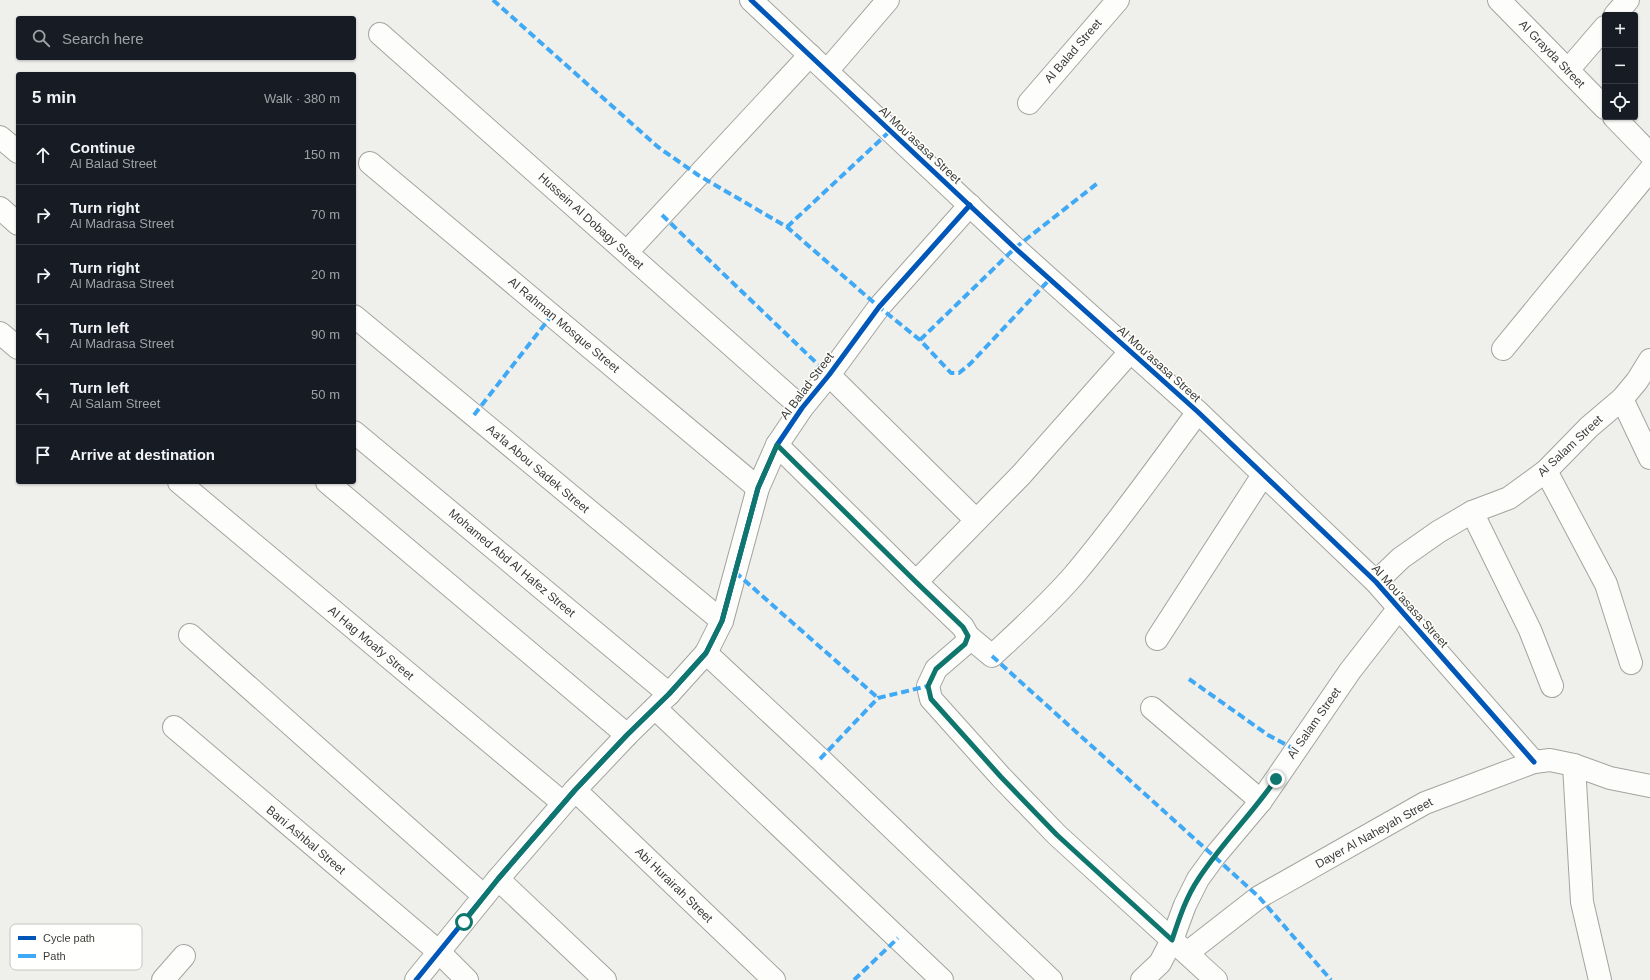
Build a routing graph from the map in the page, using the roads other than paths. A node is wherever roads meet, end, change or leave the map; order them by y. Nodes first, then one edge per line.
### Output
1 (888, 0) edge
2 (1118, 0) edge
3 (1499, 0) edge
4 (1628, 0) edge
5 (764, 4) edge
6 (1618, 12) edge
7 (1602, 30) edge
8 (380, 34) dead end
9 (810, 55) junction
10 (1568, 70) junction
11 (827, 71) junction
12 (1028, 103) dead end
13 (1602, 105) edge
14 (1617, 120) edge
15 (0, 137) edge
16 (16, 150) edge
17 (1650, 154) edge
18 (370, 163) dead end
19 (1650, 170) edge
20 (970, 205) junction
21 (0, 208) edge
22 (16, 222) edge
23 (627, 252) junction
24 (356, 318) edge
25 (0, 333) edge
26 (16, 346) edge
27 (1503, 349) dead end
28 (1130, 352) junction
29 (1650, 360) edge
30 (829, 375) junction
31 (1622, 399) junction
32 (802, 408) junction
33 (1198, 412) junction
34 (356, 434) edge
35 (777, 445) junction
36 (1650, 458) edge
37 (1546, 471) junction
38 (1263, 475) junction
39 (181, 484) edge
40 (329, 484) edge
41 (758, 488) junction
42 (1472, 512) junction
43 (976, 520) junction
44 (916, 582) junction
45 (1376, 582) junction
46 (1399, 608) junction
47 (722, 621) junction
48 (190, 635) dead end
49 (968, 636) junction
50 (1157, 639) dead end
51 (706, 653) junction
52 (1631, 663) dead end
53 (1552, 686) dead end
54 (662, 701) junction
55 (1152, 708) dead end
56 (174, 727) dead end
57 (627, 735) junction
58 (1534, 762) junction
59 (1574, 764) junction
60 (1650, 786) edge
61 (569, 797) junction
62 (1261, 800) junction
63 (498, 879) junction
64 (484, 896) junction
65 (1179, 946) junction
66 (438, 952) junction
67 (184, 956) dead end
68 (163, 980) edge
69 (416, 980) edge
70 (467, 980) edge
71 (605, 980) edge
72 (774, 980) edge
73 (942, 980) edge
74 (1051, 980) edge
75 (1142, 980) edge
76 (1216, 980) edge
77 (1600, 980) edge

1 - 11 street
2 - 12 street, Al Balad Street
3 - 10 street, Al Grayda Street
4 - 6 street
5 - 9 street, Al Mou'asasa Street
7 - 10 street
8 - 23 street, Hussein Al Dobagy Street
9 - 11 street, Al Mou'asasa Street
9 - 23 street
10 - 13 street, Al Grayda Street
11 - 20 street, Al Mou'asasa Street
14 - 17 street
15 - 16 street
18 - 41 street, Al Rahman Mosque Street
19 - 27 street
20 - 28 street, Al Mou'asasa Street
20 - 30 street, Al Balad Street
21 - 22 street
23 - 32 street, Hussein Al Dobagy Street
24 - 47 street, Aa'la Abou Sadek Street
25 - 26 street
28 - 33 street, Al Mou'asasa Street
28 - 43 street
29 - 31 street, Al Salam Street
30 - 32 street, Al Balad Street
30 - 43 street
31 - 36 street
31 - 37 street, Al Salam Street
32 - 35 street, Al Balad Street
33 - 38 street, Al Mou'asasa Street
33 - 49 street
34 - 54 street, Mohamed Abd Al Hafez Street
35 - 41 street, Al Balad Street
35 - 44 street
37 - 42 street, Al Salam Street
37 - 52 street
38 - 45 street, Al Mou'asasa Street
38 - 50 street
39 - 61 street, Al Hag Moafy Street
40 - 57 street
41 - 47 street, Al Balad Street
42 - 45 street, Al Salam Street
42 - 53 street
43 - 44 street
44 - 49 street
45 - 46 street, Al Mou'asasa Street
46 - 58 street, Al Mou'asasa Street
46 - 62 street, Al Salam Street
47 - 51 street, Al Balad Street
48 - 64 street
49 - 65 street
51 - 54 street, Al Balad Street
51 - 74 street
54 - 57 street, Al Balad Street
54 - 73 street, Mohamed Abd Al Hafez Street
55 - 62 street
56 - 66 street, Bani Ashbal Street
57 - 61 street, Al Balad Street
58 - 59 street, Dayer Al Naheyah Street
58 - 65 street, Dayer Al Naheyah Street
59 - 60 street, Dayer Al Naheyah Street
59 - 77 street
61 - 63 street, Al Balad Street
61 - 72 street, Abi Hurairah Street
62 - 65 street, Al Salam Street
63 - 64 street, Al Balad Street
63 - 71 street
64 - 66 street, Al Balad Street
65 - 75 street, Al Salam Street
65 - 76 street
66 - 69 street, Al Balad Street
66 - 70 street, Bani Ashbal Street
67 - 68 street

